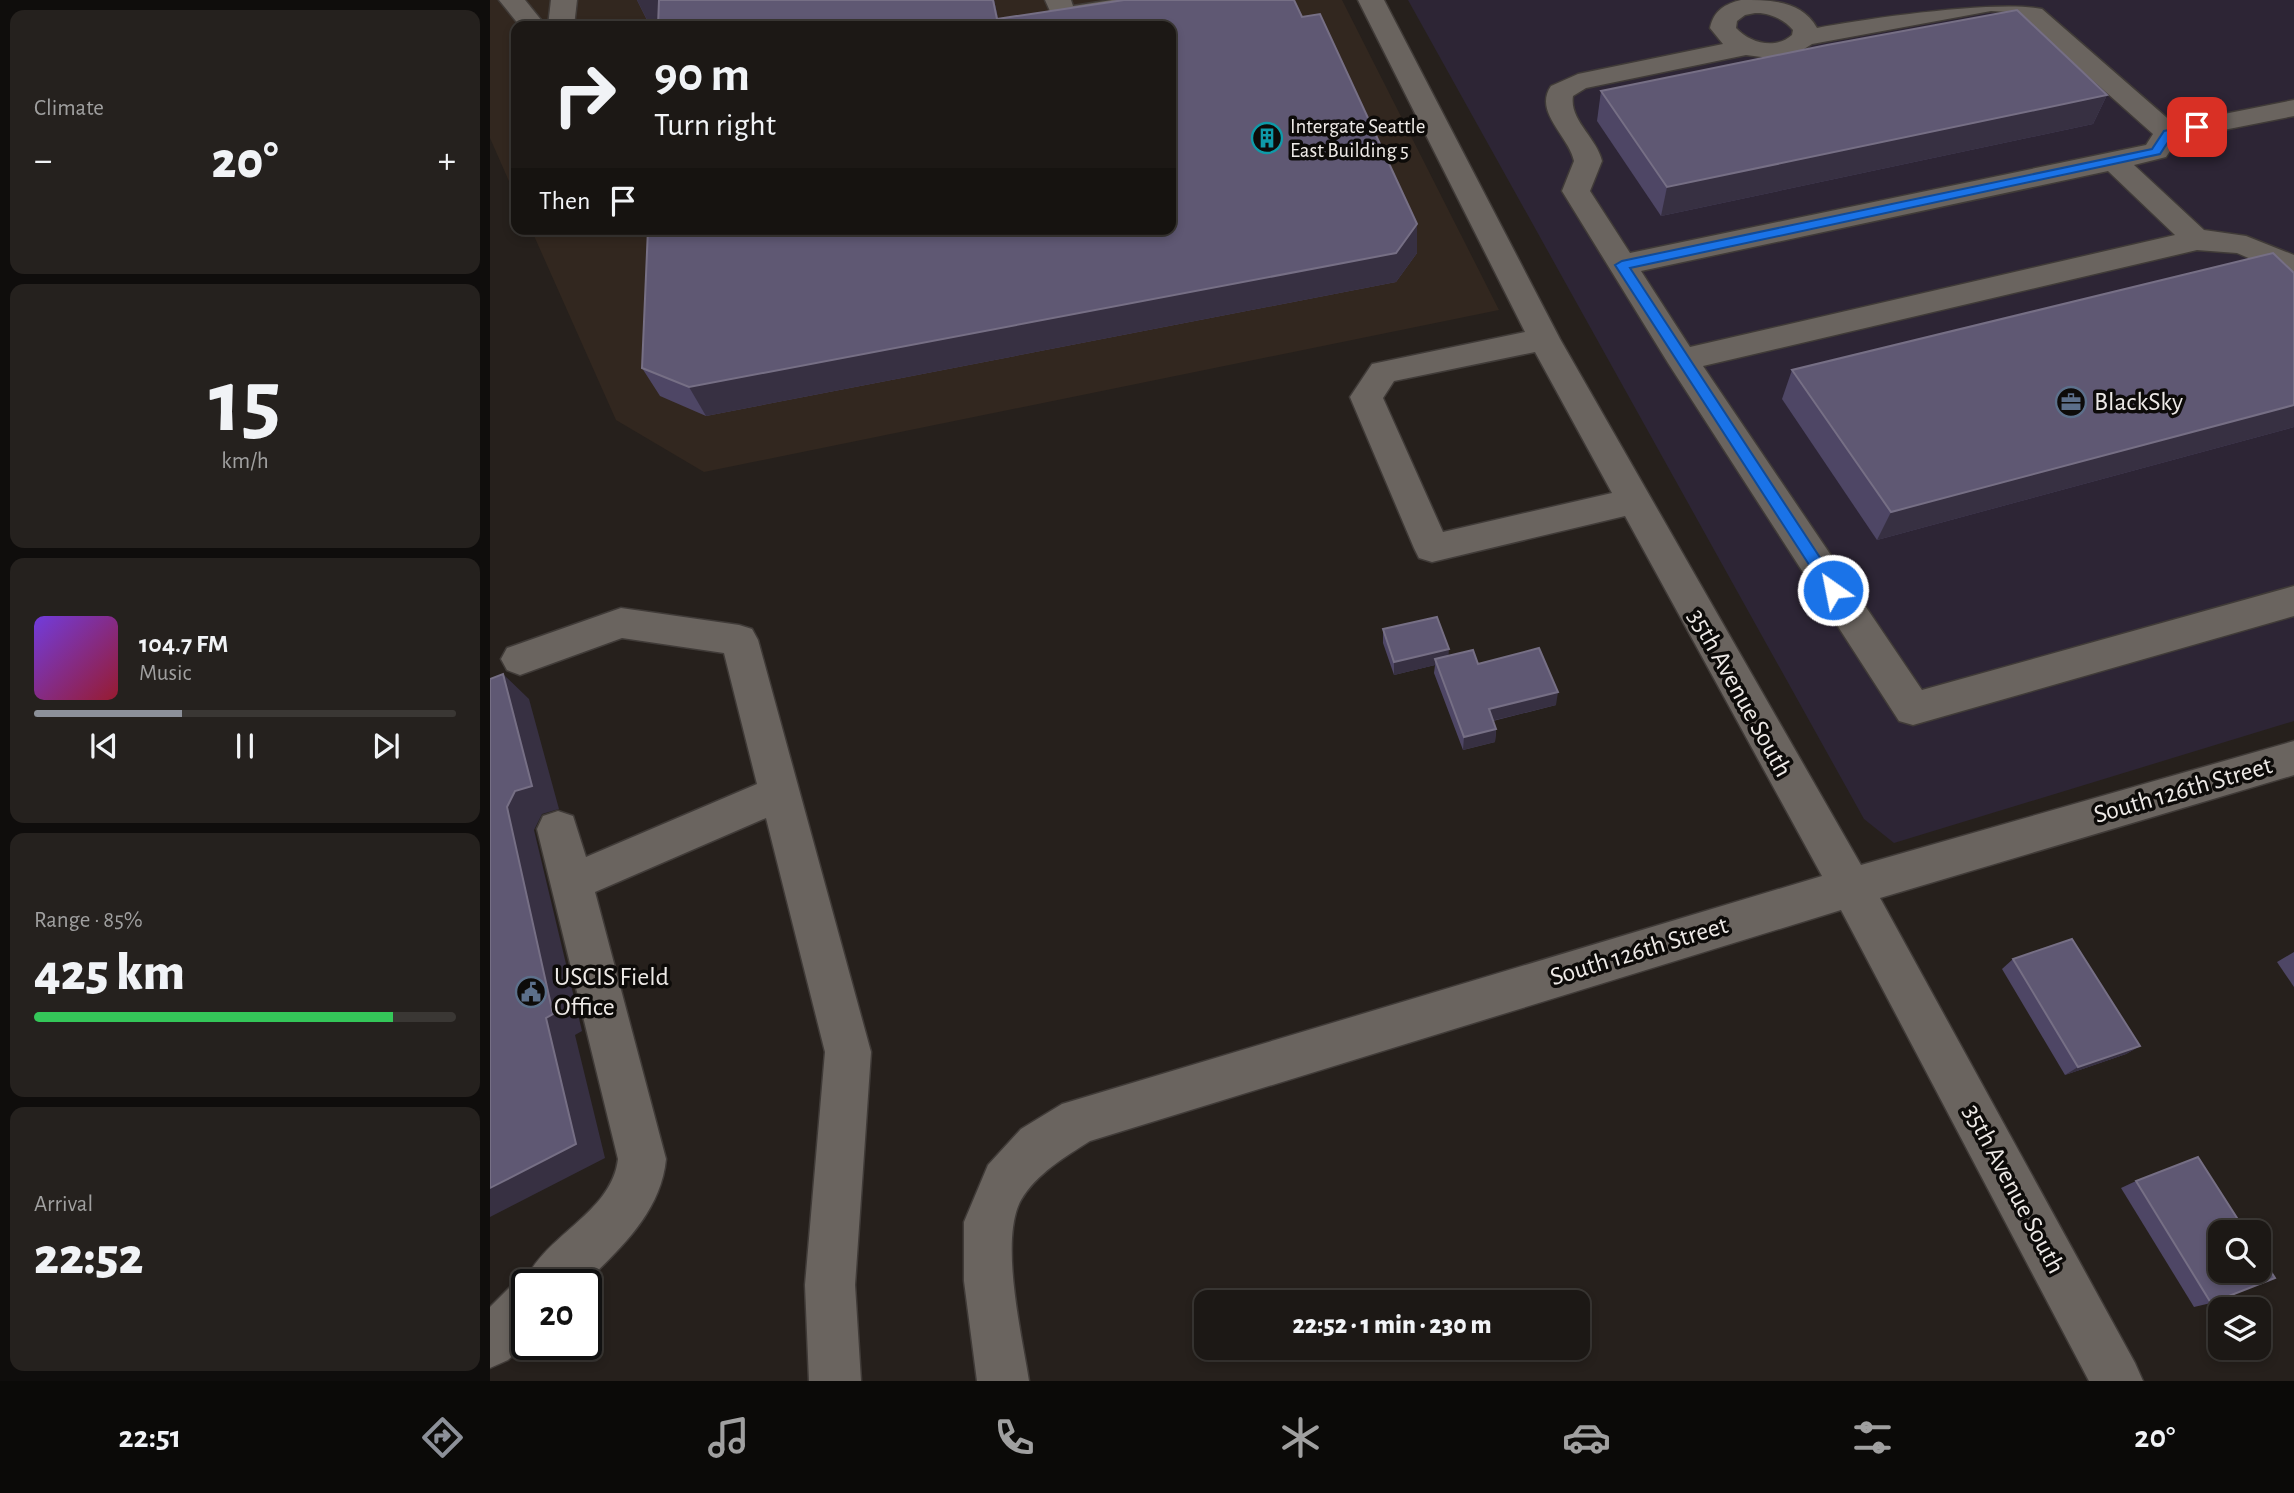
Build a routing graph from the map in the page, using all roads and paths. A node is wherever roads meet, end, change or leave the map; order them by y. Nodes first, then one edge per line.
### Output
1 (512, 0) edge
2 (564, 0) edge
3 (1163, 0) edge
4 (1371, 0) edge
5 (1745, 3) edge
6 (1061, 7) edge
7 (529, 21) edge
8 (562, 21) edge
9 (1803, 38) junction
10 (1747, 47) junction
11 (2294, 107) edge
12 (2168, 133) junction
13 (2114, 162) junction
14 (2197, 240) junction
15 (1622, 265) junction
16 (2294, 268) edge
17 (1544, 340) junction
18 (1683, 360) junction
19 (1633, 501) junction
20 (2294, 601) edge
21 (520, 659) dead end
22 (2294, 758) edge
23 (779, 793) junction
24 (558, 829) dead end
25 (596, 873) dead end
26 (1851, 887) junction
27 (564, 1269) edge
28 (511, 1322) edge
29 (490, 1342) edge
30 (835, 1381) edge
31 (1003, 1381) edge
32 (2118, 1381) edge

1 - 7 street
2 - 8 street
3 - 6 street
4 - 17 street, 35th Avenue South
5 - 9 street
5 - 10 street
9 - 10 street
9 - 12 street
10 - 15 street
11 - 12 street
12 - 13 street
13 - 14 street
13 - 15 street
14 - 16 street
14 - 18 street
15 - 18 street
17 - 19 street, 35th Avenue South
17 - 19 street
18 - 20 street
19 - 26 street, 35th Avenue South
21 - 23 street
22 - 26 street, South 126th Street
23 - 25 street
23 - 30 street
24 - 27 street
26 - 31 street, South 126th Street
26 - 32 street, 35th Avenue South
28 - 29 street

